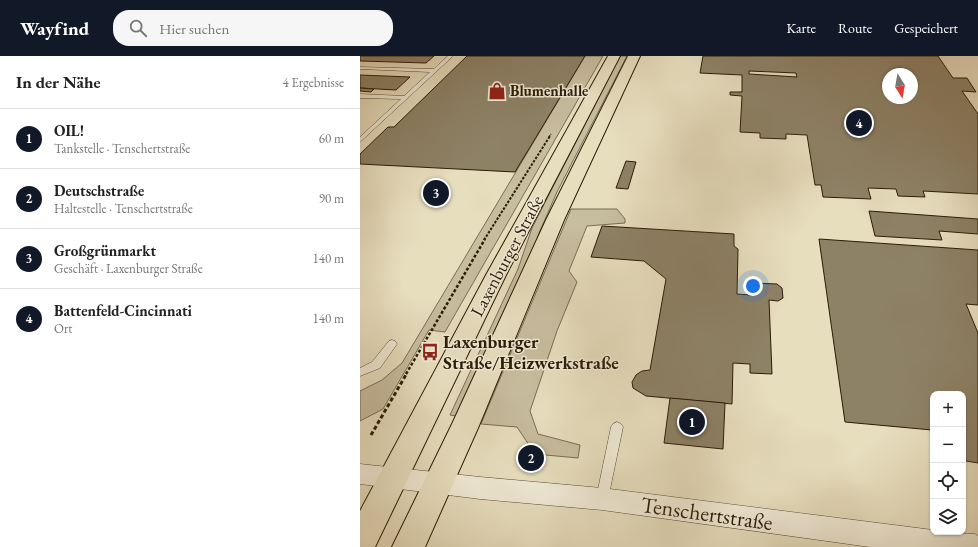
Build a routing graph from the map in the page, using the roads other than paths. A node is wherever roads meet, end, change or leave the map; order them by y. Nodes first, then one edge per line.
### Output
1 (451, 56) edge
2 (614, 56) edge
3 (634, 56) edge
4 (360, 68) edge
5 (435, 71) junction
6 (360, 96) edge
7 (406, 98) junction
8 (360, 140) edge
9 (392, 344) dead end
10 (360, 372) edge
11 (617, 427) dead end
12 (360, 474) edge
13 (393, 478) junction
14 (438, 483) junction
15 (602, 499) junction
16 (838, 539) edge
17 (360, 544) edge
18 (408, 547) edge
19 (975, 547) edge

1 - 5 lane
2 - 13 main road, Laxenburger Straße
3 - 14 main road, Laxenburger Straße
4 - 5 lane
5 - 7 lane
6 - 7 lane
7 - 8 lane
9 - 10 lane
11 - 15 lane
12 - 13 street, Tenschertstraße
13 - 14 street, Tenschertstraße
13 - 17 main road, Laxenburger Straße
14 - 15 street, Tenschertstraße
14 - 18 main road, Laxenburger Straße
15 - 16 street, Tenschertstraße
16 - 19 street, Tenschertstraße

